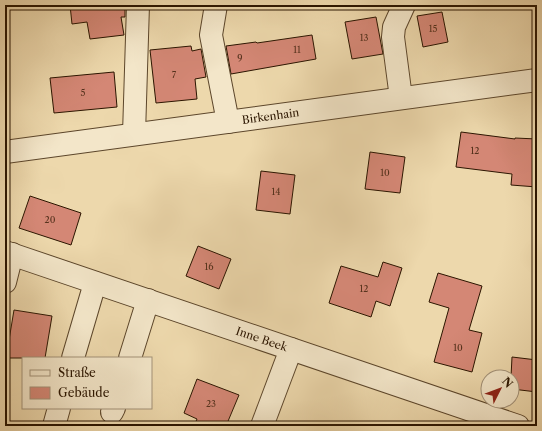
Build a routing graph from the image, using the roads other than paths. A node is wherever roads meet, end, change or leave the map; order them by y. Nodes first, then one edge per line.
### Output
1 (138, 5) edge
2 (216, 5) edge
3 (404, 5) edge
4 (537, 80) edge
5 (401, 98) junction
6 (228, 122) junction
7 (134, 134) junction
8 (5, 152) edge
9 (8, 253) edge
10 (5, 282) edge
11 (95, 282) junction
12 (148, 300) junction
13 (291, 348) junction
14 (74, 357) edge
15 (130, 357) edge
16 (59, 409) edge
17 (54, 426) edge
18 (262, 426) edge
19 (518, 426) edge

1 - 7 street
2 - 6 street
3 - 5 street
4 - 5 street, Birkenhain
5 - 6 street, Birkenhain
6 - 7 street, Birkenhain
7 - 8 street, Birkenhain
9 - 10 street
9 - 11 street, Inne Beek
11 - 12 street, Inne Beek
11 - 14 street
12 - 13 street, Inne Beek
12 - 15 street
13 - 18 street
13 - 19 street, Inne Beek
16 - 17 street

